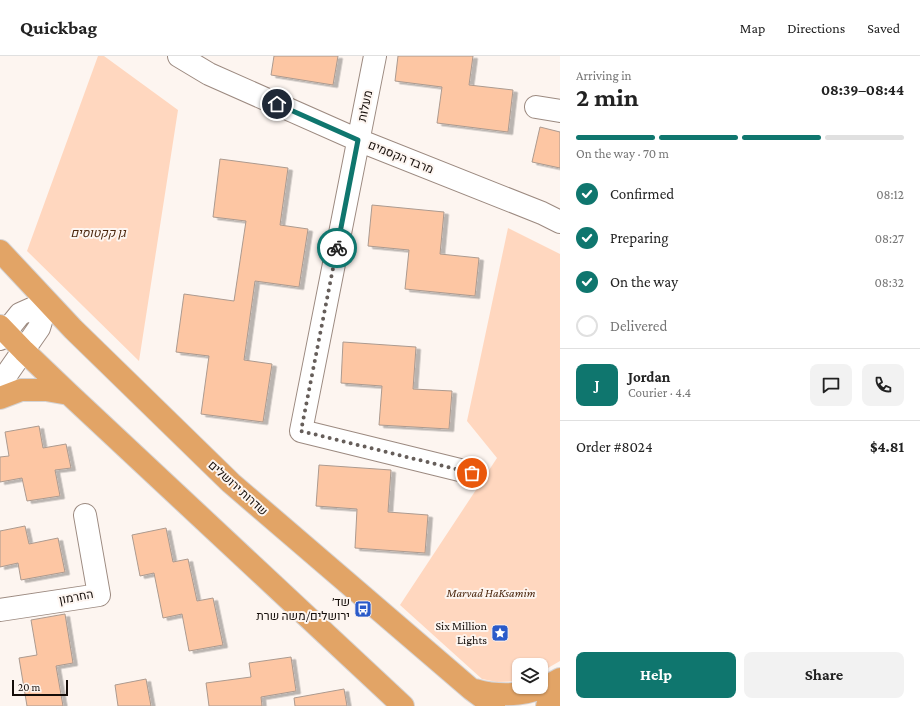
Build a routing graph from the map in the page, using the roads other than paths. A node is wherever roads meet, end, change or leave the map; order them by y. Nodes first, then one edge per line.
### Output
1 (179, 56) edge
2 (375, 56) edge
3 (536, 107) dead end
4 (560, 111) edge
5 (358, 140) junction
6 (560, 222) edge
7 (0, 251) edge
8 (47, 302) junction
9 (2, 333) edge
10 (24, 351) junction
11 (0, 384) edge
12 (69, 394) junction
13 (0, 398) edge
14 (472, 473) dead end
15 (85, 515) dead end
16 (0, 610) edge
17 (560, 679) edge
18 (471, 689) junction
19 (560, 692) edge
20 (403, 706) edge
21 (494, 706) edge
22 (547, 706) edge

1 - 5 street, מרבד הקסמים
2 - 5 street, מעלות
3 - 4 street
5 - 6 street, מרבד הקסמים
5 - 14 street, מעלות
7 - 8 main road, שדרות ירושלים
8 - 9 street
8 - 10 street
8 - 18 main road, שדרות ירושלים
9 - 10 main road
10 - 11 street
10 - 12 main road
12 - 13 main road
12 - 20 main road
15 - 16 street, החרמון
17 - 18 main road
18 - 21 main road, שדרות ירושלים
19 - 22 main road

